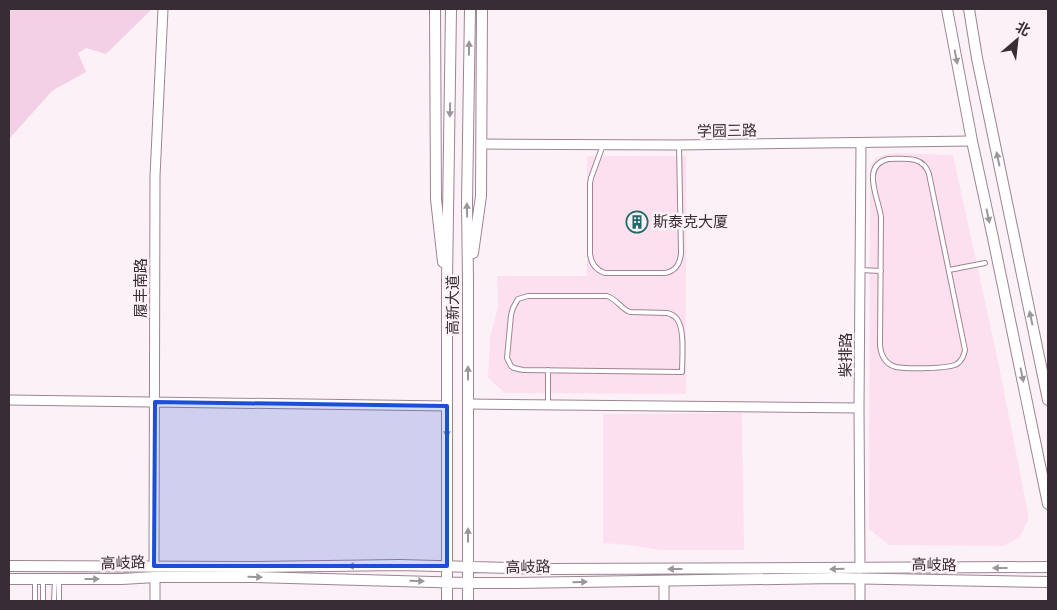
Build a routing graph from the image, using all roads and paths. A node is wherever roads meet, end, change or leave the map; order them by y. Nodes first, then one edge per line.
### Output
1 (163, 9) edge
2 (435, 9) edge
3 (451, 9) edge
4 (470, 9) edge
5 (482, 9) edge
6 (946, 9) edge
7 (968, 9) edge
8 (972, 141) junction
9 (861, 143) junction
10 (482, 144) junction
11 (603, 145) junction
12 (680, 145) junction
13 (986, 263) dead end
14 (860, 270) junction
15 (949, 270) junction
16 (881, 271) junction
17 (468, 281) junction
18 (447, 282) junction
19 (548, 370) junction
20 (9, 400) edge
21 (1048, 400) edge
22 (155, 402) junction
23 (468, 404) junction
24 (548, 405) junction
25 (447, 406) junction
26 (859, 408) junction
27 (1048, 504) edge
28 (9, 566) edge
29 (154, 566) junction
30 (447, 566) junction
31 (468, 567) junction
32 (1048, 567) edge
33 (860, 573) junction
34 (155, 577) junction
35 (9, 579) edge
36 (39, 579) junction
37 (57, 579) junction
38 (664, 581) junction
39 (447, 582) junction
40 (1048, 582) edge
41 (468, 583) junction
42 (35, 601) edge
43 (43, 601) edge
44 (54, 601) edge
45 (59, 601) edge
46 (155, 601) edge
47 (447, 601) edge
48 (468, 601) edge
49 (664, 601) edge
50 (860, 601) edge

1 - 22 street, 履丰南路
2 - 18 main road
3 -> 18 main road, 高新大道
17 -> 4 main road, 高新大道
5 - 10 main road
6 -> 8 main road
21 -> 7 main road
8 - 9 street, 学园三路
8 -> 27 main road
9 - 12 street, 学园三路
9 - 14 street, 柴排路
10 - 11 street, 学园三路
10 - 17 main road
11 - 12 street, 学园三路
11 - 12 lane
13 - 15 lane
14 - 16 lane
14 - 26 street, 柴排路
15 - 16 lane
15 - 16 lane
23 -> 17 main road, 高新大道
18 - 25 main road, 高新大道
19 - 19 lane
19 - 24 lane
20 - 22 street
22 - 25 street
22 - 29 street, 履丰南路
23 - 24 street
31 -> 23 main road, 高新大道
24 - 26 street
25 -> 30 main road, 高新大道
26 - 33 street, 柴排路
28 - 29 main road, 高岐路
30 -> 29 main road, 高岐路
30 - 31 main road, 高岐路
30 - 39 main road, 高新大道
33 -> 31 main road, 高岐路
31 - 41 main road, 高新大道
32 -> 33 main road, 高岐路
33 - 38 main road, 高岐路
33 - 40 main road, 高岐路
33 - 50 street, 柴排路
37 -> 34 main road, 高岐路
34 -> 39 main road, 高岐路
34 - 46 street
35 - 36 main road, 高岐路
36 - 37 main road, 高岐路
36 - 42 lane
36 - 43 lane
37 - 44 lane
37 - 45 lane
41 -> 38 main road, 高岐路
38 - 49 street
39 - 41 main road, 高岐路
39 - 47 main road, 高新大道
41 - 48 main road, 高新大道

